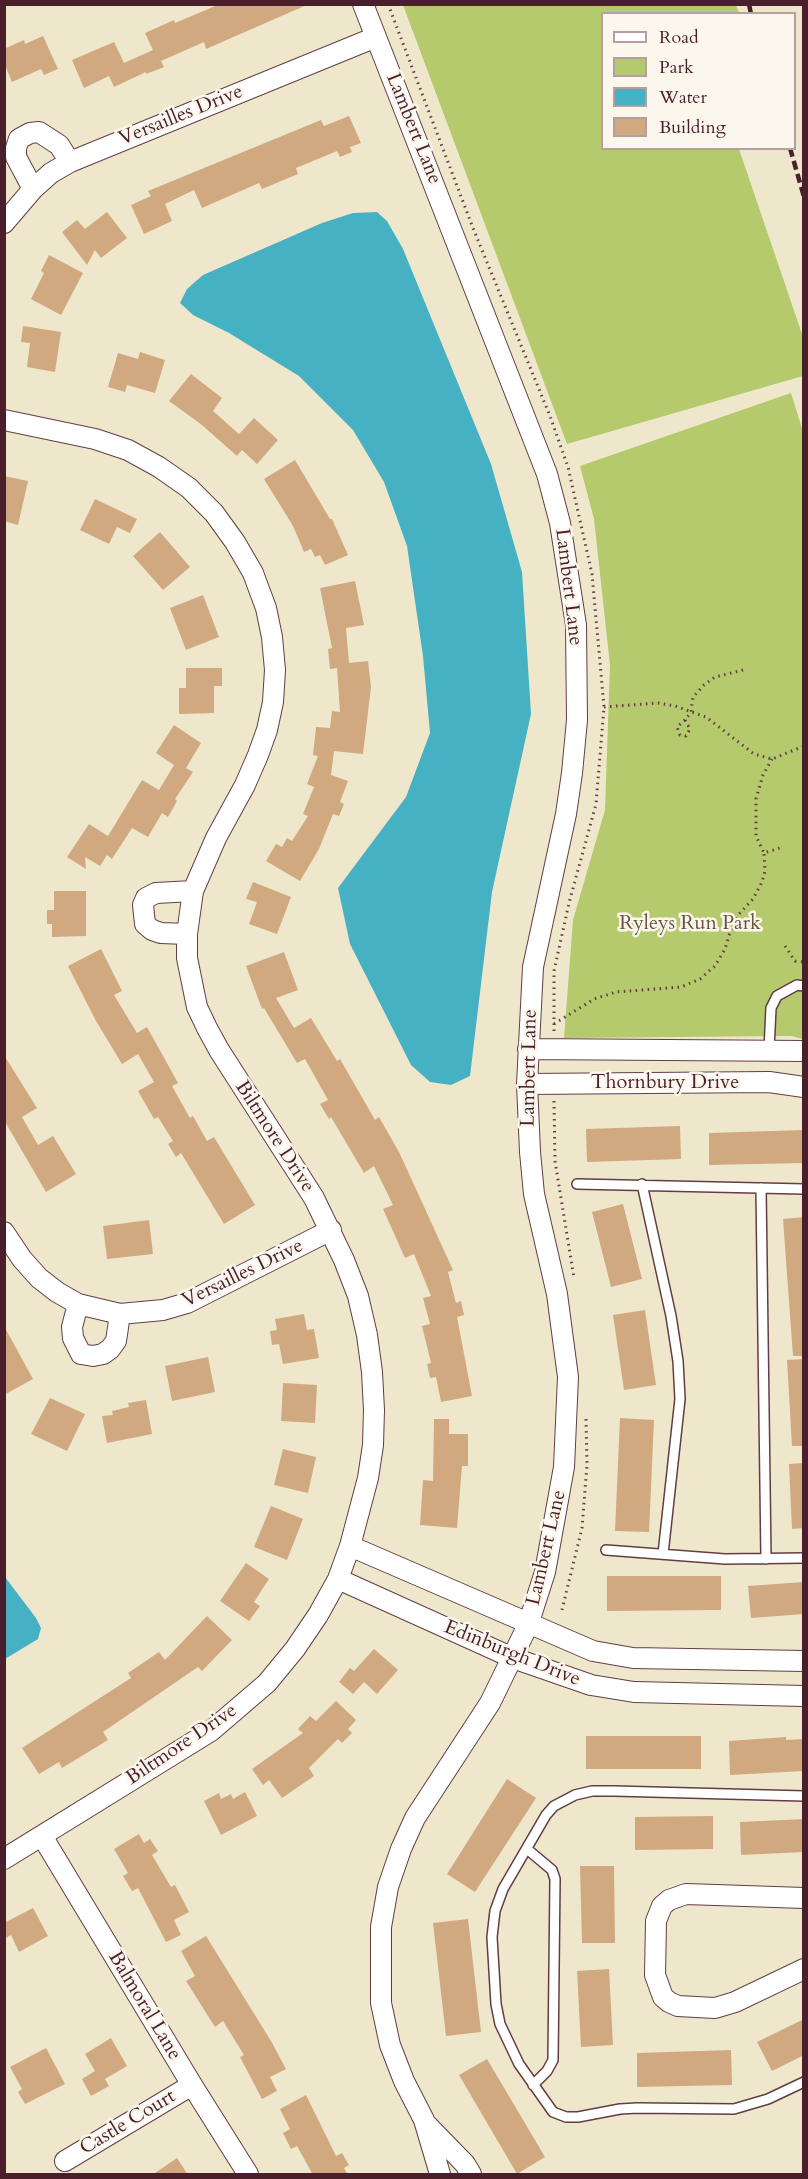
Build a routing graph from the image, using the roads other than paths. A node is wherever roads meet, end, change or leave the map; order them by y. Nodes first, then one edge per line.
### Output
1 (363, 4) edge
2 (376, 37) junction
3 (70, 162) junction
4 (33, 189) junction
5 (4, 223) edge
6 (4, 420) edge
7 (193, 891) junction
8 (187, 934) junction
9 (804, 986) edge
10 (528, 1049) junction
11 (769, 1050) junction
12 (804, 1051) edge
13 (526, 1084) junction
14 (804, 1087) edge
15 (577, 1184) dead end
16 (642, 1184) junction
17 (761, 1188) junction
18 (804, 1190) edge
19 (331, 1230) junction
20 (4, 1232) edge
21 (78, 1304) junction
22 (120, 1314) junction
23 (350, 1546) junction
24 (606, 1550) dead end
25 (663, 1554) junction
26 (804, 1558) edge
27 (766, 1559) junction
28 (338, 1579) junction
29 (528, 1625) junction
30 (513, 1658) junction
31 (804, 1661) edge
32 (804, 1696) edge
33 (804, 1796) edge
34 (42, 1836) junction
35 (527, 1850) junction
36 (4, 1859) edge
37 (804, 1898) edge
38 (804, 1969) edge
39 (804, 2082) edge
40 (192, 2085) junction
41 (532, 2085) junction
42 (423, 2121) junction
43 (65, 2161) dead end
44 (248, 2175) edge
45 (440, 2175) edge
46 (471, 2175) edge

1 - 2 street, Lambert Lane
2 - 3 street, Versailles Drive
2 - 10 street, Lambert Lane
3 - 4 street, Versailles Drive
3 - 4 street
4 - 5 street, Versailles Drive
6 - 7 street, Biltmore Drive
7 - 8 street, Biltmore Drive
7 - 8 street
8 - 19 street, Biltmore Drive
9 - 11 lane
10 - 11 street, Thornbury Drive
10 - 13 street, Lambert Lane
11 - 12 street, Thornbury Drive
13 - 14 street, Thornbury Drive
13 - 29 street, Lambert Lane
15 - 16 lane
16 - 17 lane
16 - 25 lane
17 - 18 lane
17 - 27 lane
19 - 22 street, Versailles Drive
19 - 23 street, Biltmore Drive
20 - 21 street, Versailles Drive
21 - 22 street, Versailles Drive
21 - 22 street
23 - 28 street, Biltmore Drive
23 - 29 street, Edinburgh Drive
24 - 25 lane
25 - 27 lane
26 - 27 lane
28 - 30 street, Edinburgh Drive
28 - 34 street, Biltmore Drive
29 - 30 street, Lambert Lane
29 - 31 street, Edinburgh Drive
30 - 32 street, Edinburgh Drive
30 - 42 street, Lambert Lane
33 - 35 lane
34 - 36 street, Biltmore Drive
34 - 40 street, Balmoral Lane
35 - 41 lane
35 - 41 lane
37 - 38 street
39 - 41 lane
40 - 43 street, Castle Court
40 - 44 street, Balmoral Lane
42 - 45 street, Lambert Lane
42 - 46 street, Lambert Lane

